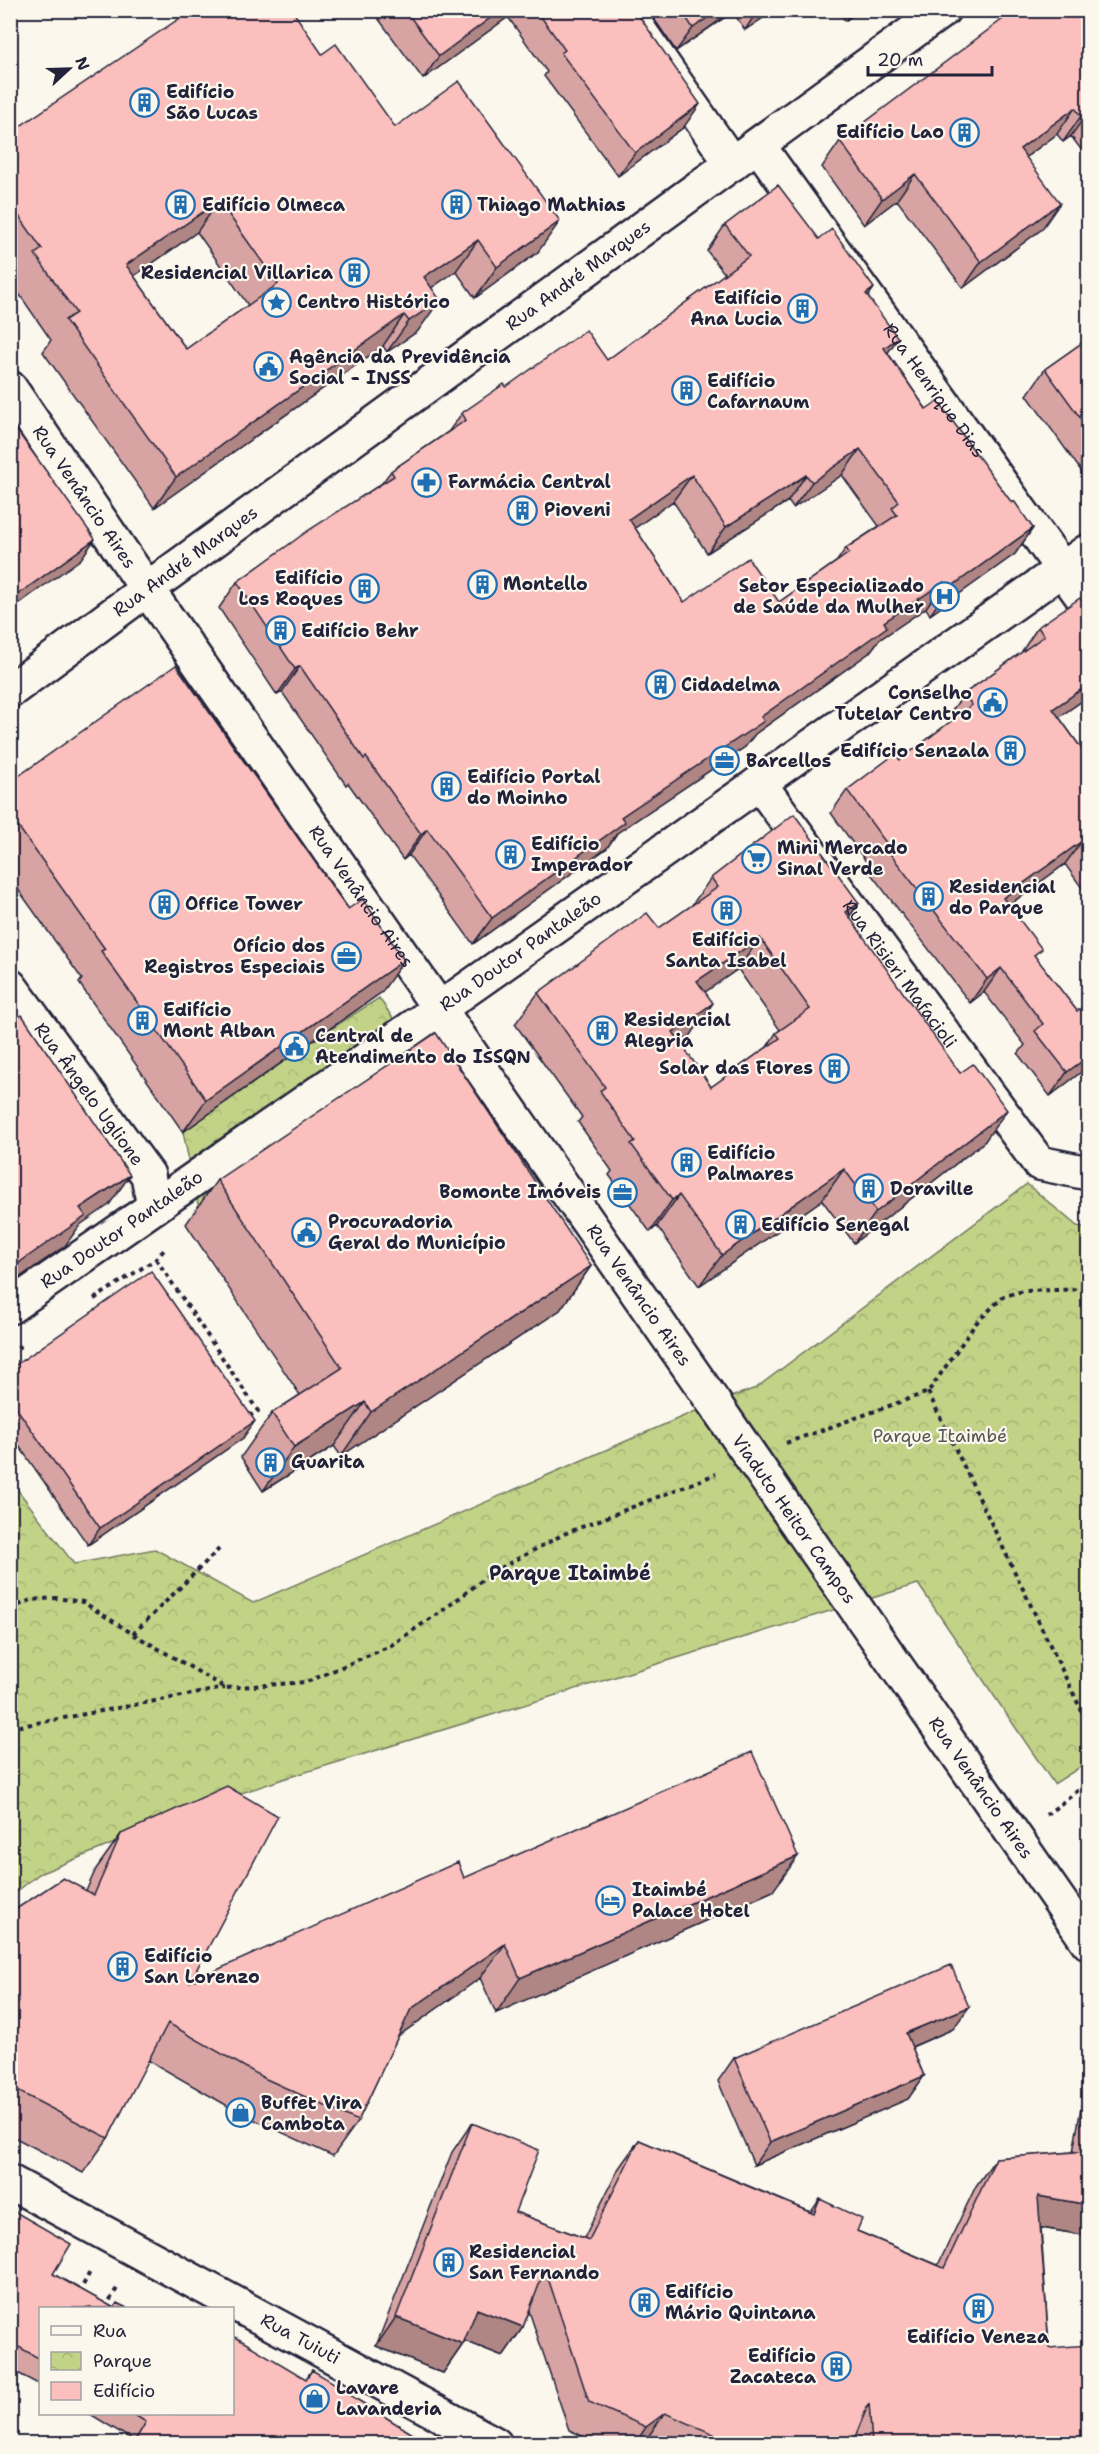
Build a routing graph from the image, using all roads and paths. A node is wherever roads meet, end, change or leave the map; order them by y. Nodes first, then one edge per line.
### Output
1 (625, 10) edge
2 (943, 10) edge
3 (745, 154) junction
4 (10, 388) edge
5 (1076, 560) edge
6 (147, 589) junction
7 (1089, 605) edge
8 (10, 691) edge
9 (759, 783) junction
10 (10, 986) edge
11 (439, 1009) junction
12 (1089, 1173) edge
13 (154, 1207) junction
14 (156, 1259) dead end
15 (1089, 1289) edge
16 (10, 1307) edge
17 (928, 1392) junction
18 (714, 1403) joint
19 (243, 1421) edge
20 (782, 1445) dead end
21 (726, 1470) dead end
22 (219, 1550) dead end
23 (10, 1609) edge
24 (133, 1634) junction
25 (874, 1635) joint
26 (226, 1688) junction
27 (1089, 1724) edge
28 (10, 1728) edge
29 (1089, 1784) edge
30 (1045, 1816) dead end
31 (1089, 1942) edge
32 (10, 2182) edge
33 (92, 2270) dead end
34 (119, 2285) dead end
35 (75, 2299) edge
36 (106, 2307) edge
37 (495, 2444) edge

1 - 3 street, Rua Henrique Dias
2 - 3 street, Rua André Marques
3 - 5 street, Rua Henrique Dias
3 - 6 street, Rua André Marques
4 - 6 street, Rua Venâncio Aires
5 - 7 street, Rua Henrique Dias
5 - 9 street, Rua Doutor Pantaleão
6 - 8 street, Rua André Marques
6 - 11 street, Rua Venâncio Aires
9 - 11 street, Rua Doutor Pantaleão
9 - 12 street, Rua Risieri Mafacioli
10 - 13 street, Rua Ângelo Uglione
11 - 13 street, Rua Doutor Pantaleão
11 - 18 street, Rua Venâncio Aires
13 - 16 street, Rua Doutor Pantaleão
14 - 19 path
15 - 17 path
17 - 20 path
17 - 27 path
18 - 25 street, Viaduto Heitor Campos, bridge
21 - 26 path
22 - 24 path
23 - 24 path
24 - 26 path
25 - 31 street, Rua Venâncio Aires
26 - 28 path
29 - 30 path
32 - 37 street, Rua Tuiuti
33 - 35 path
34 - 36 path

